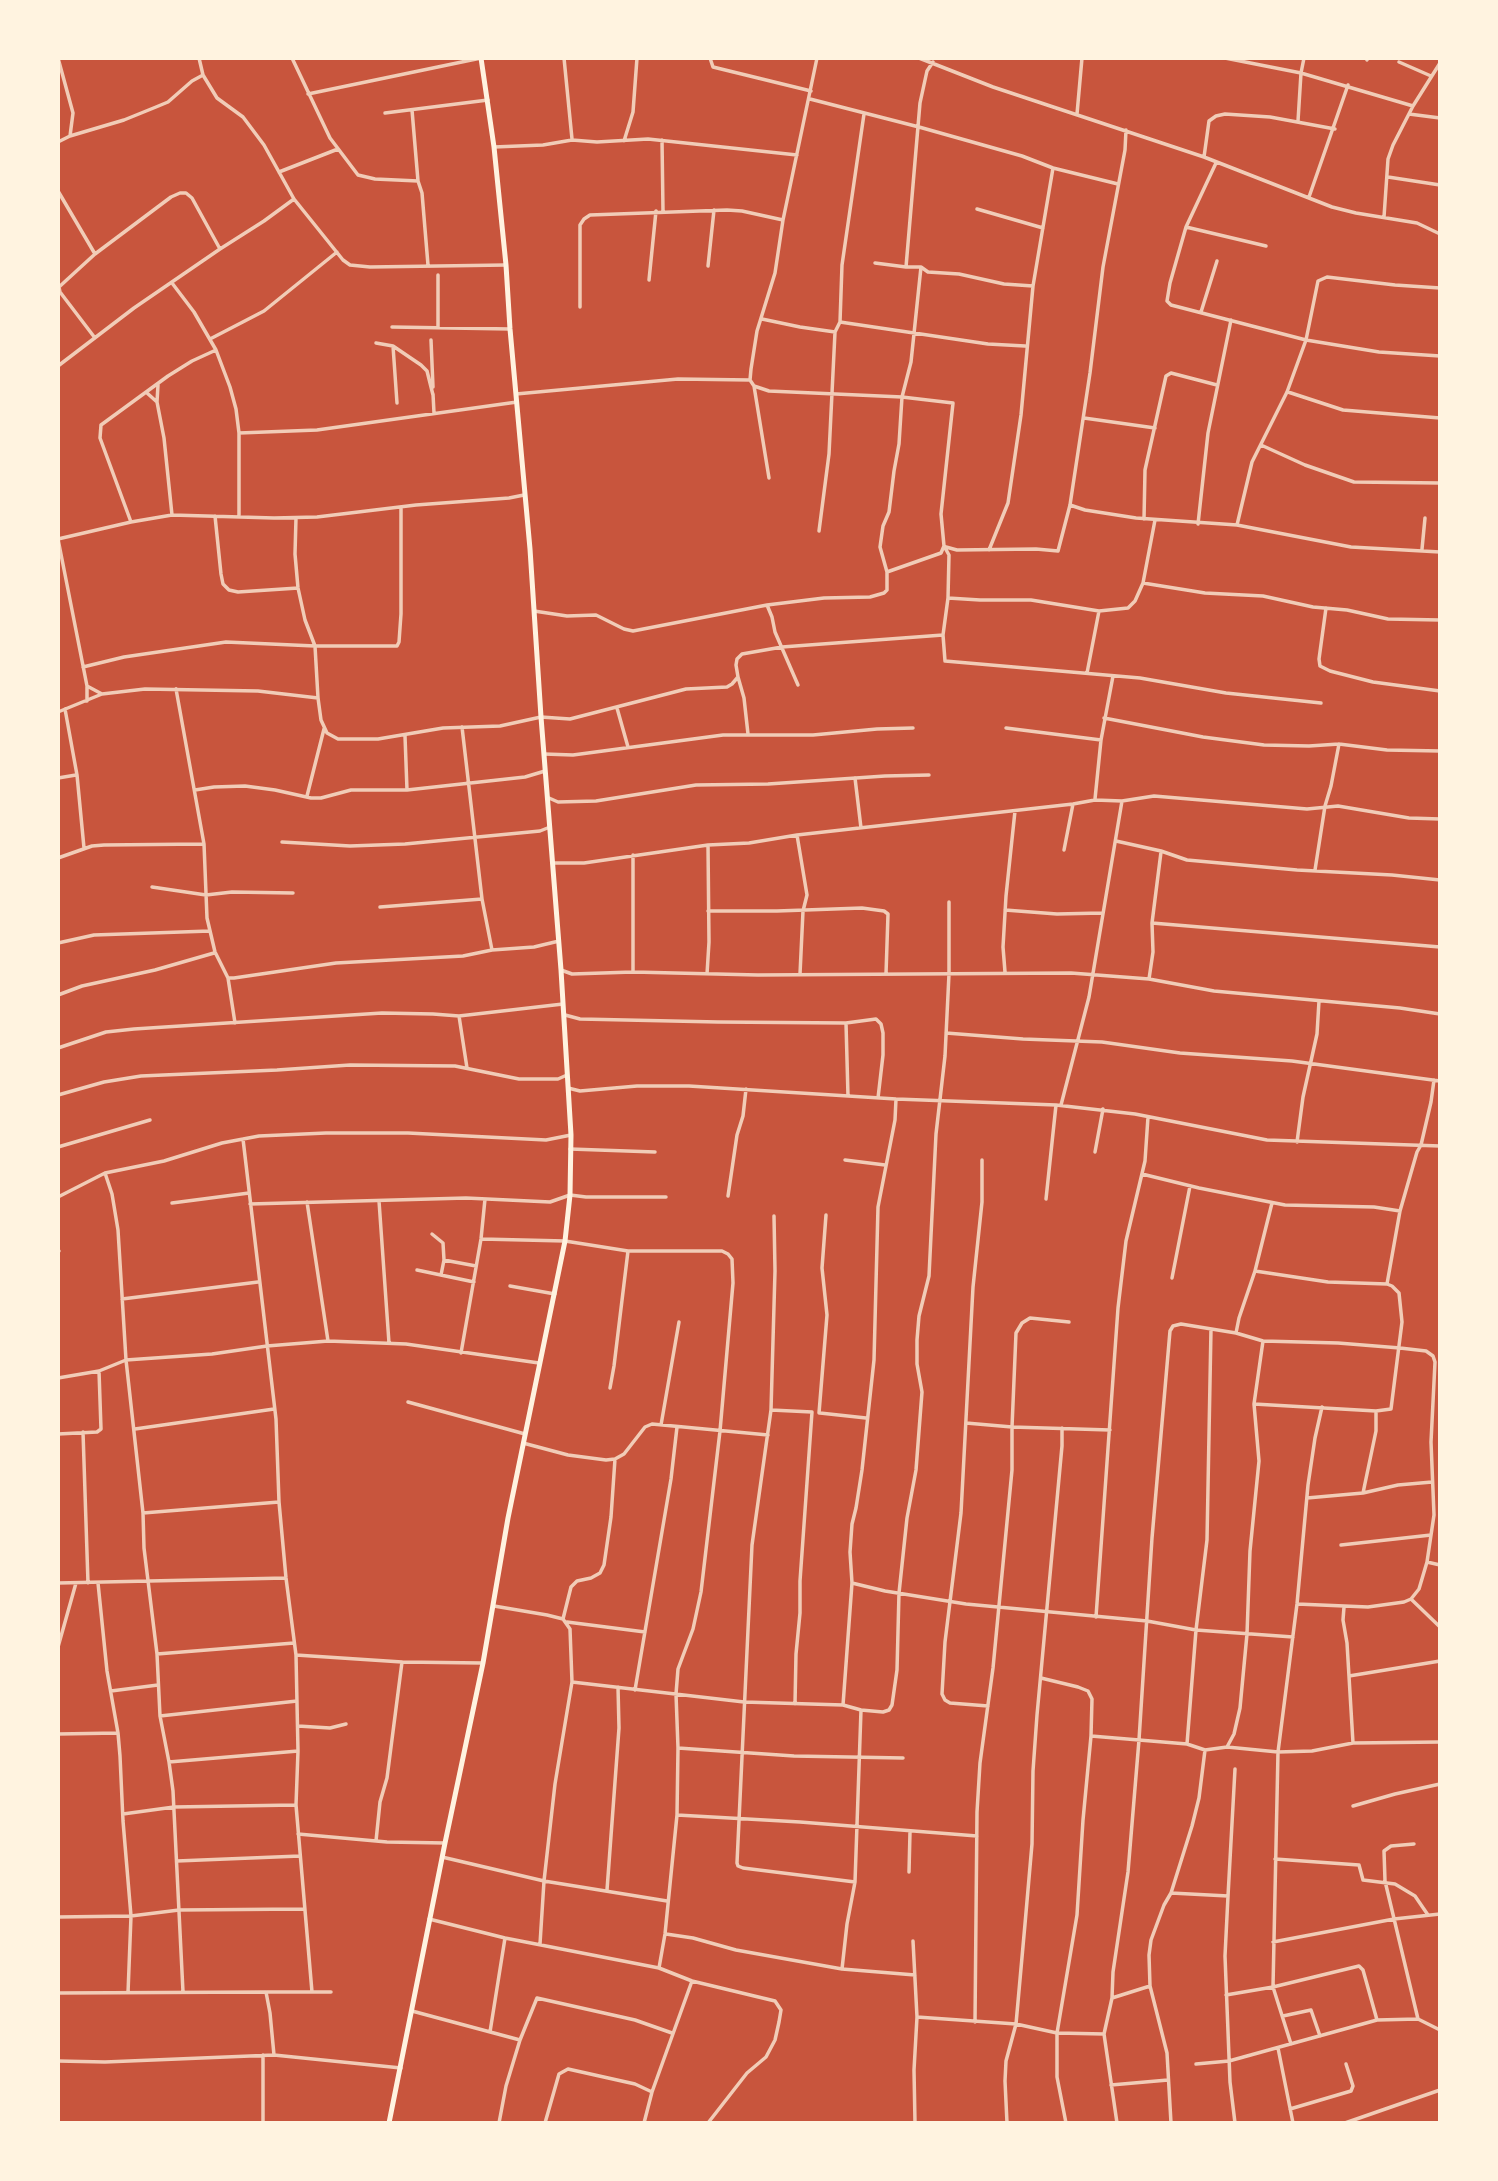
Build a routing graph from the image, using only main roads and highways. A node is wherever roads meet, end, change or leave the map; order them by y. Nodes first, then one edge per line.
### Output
1 (481, 58) edge
2 (390, 2123) edge

1 - 2 main road

